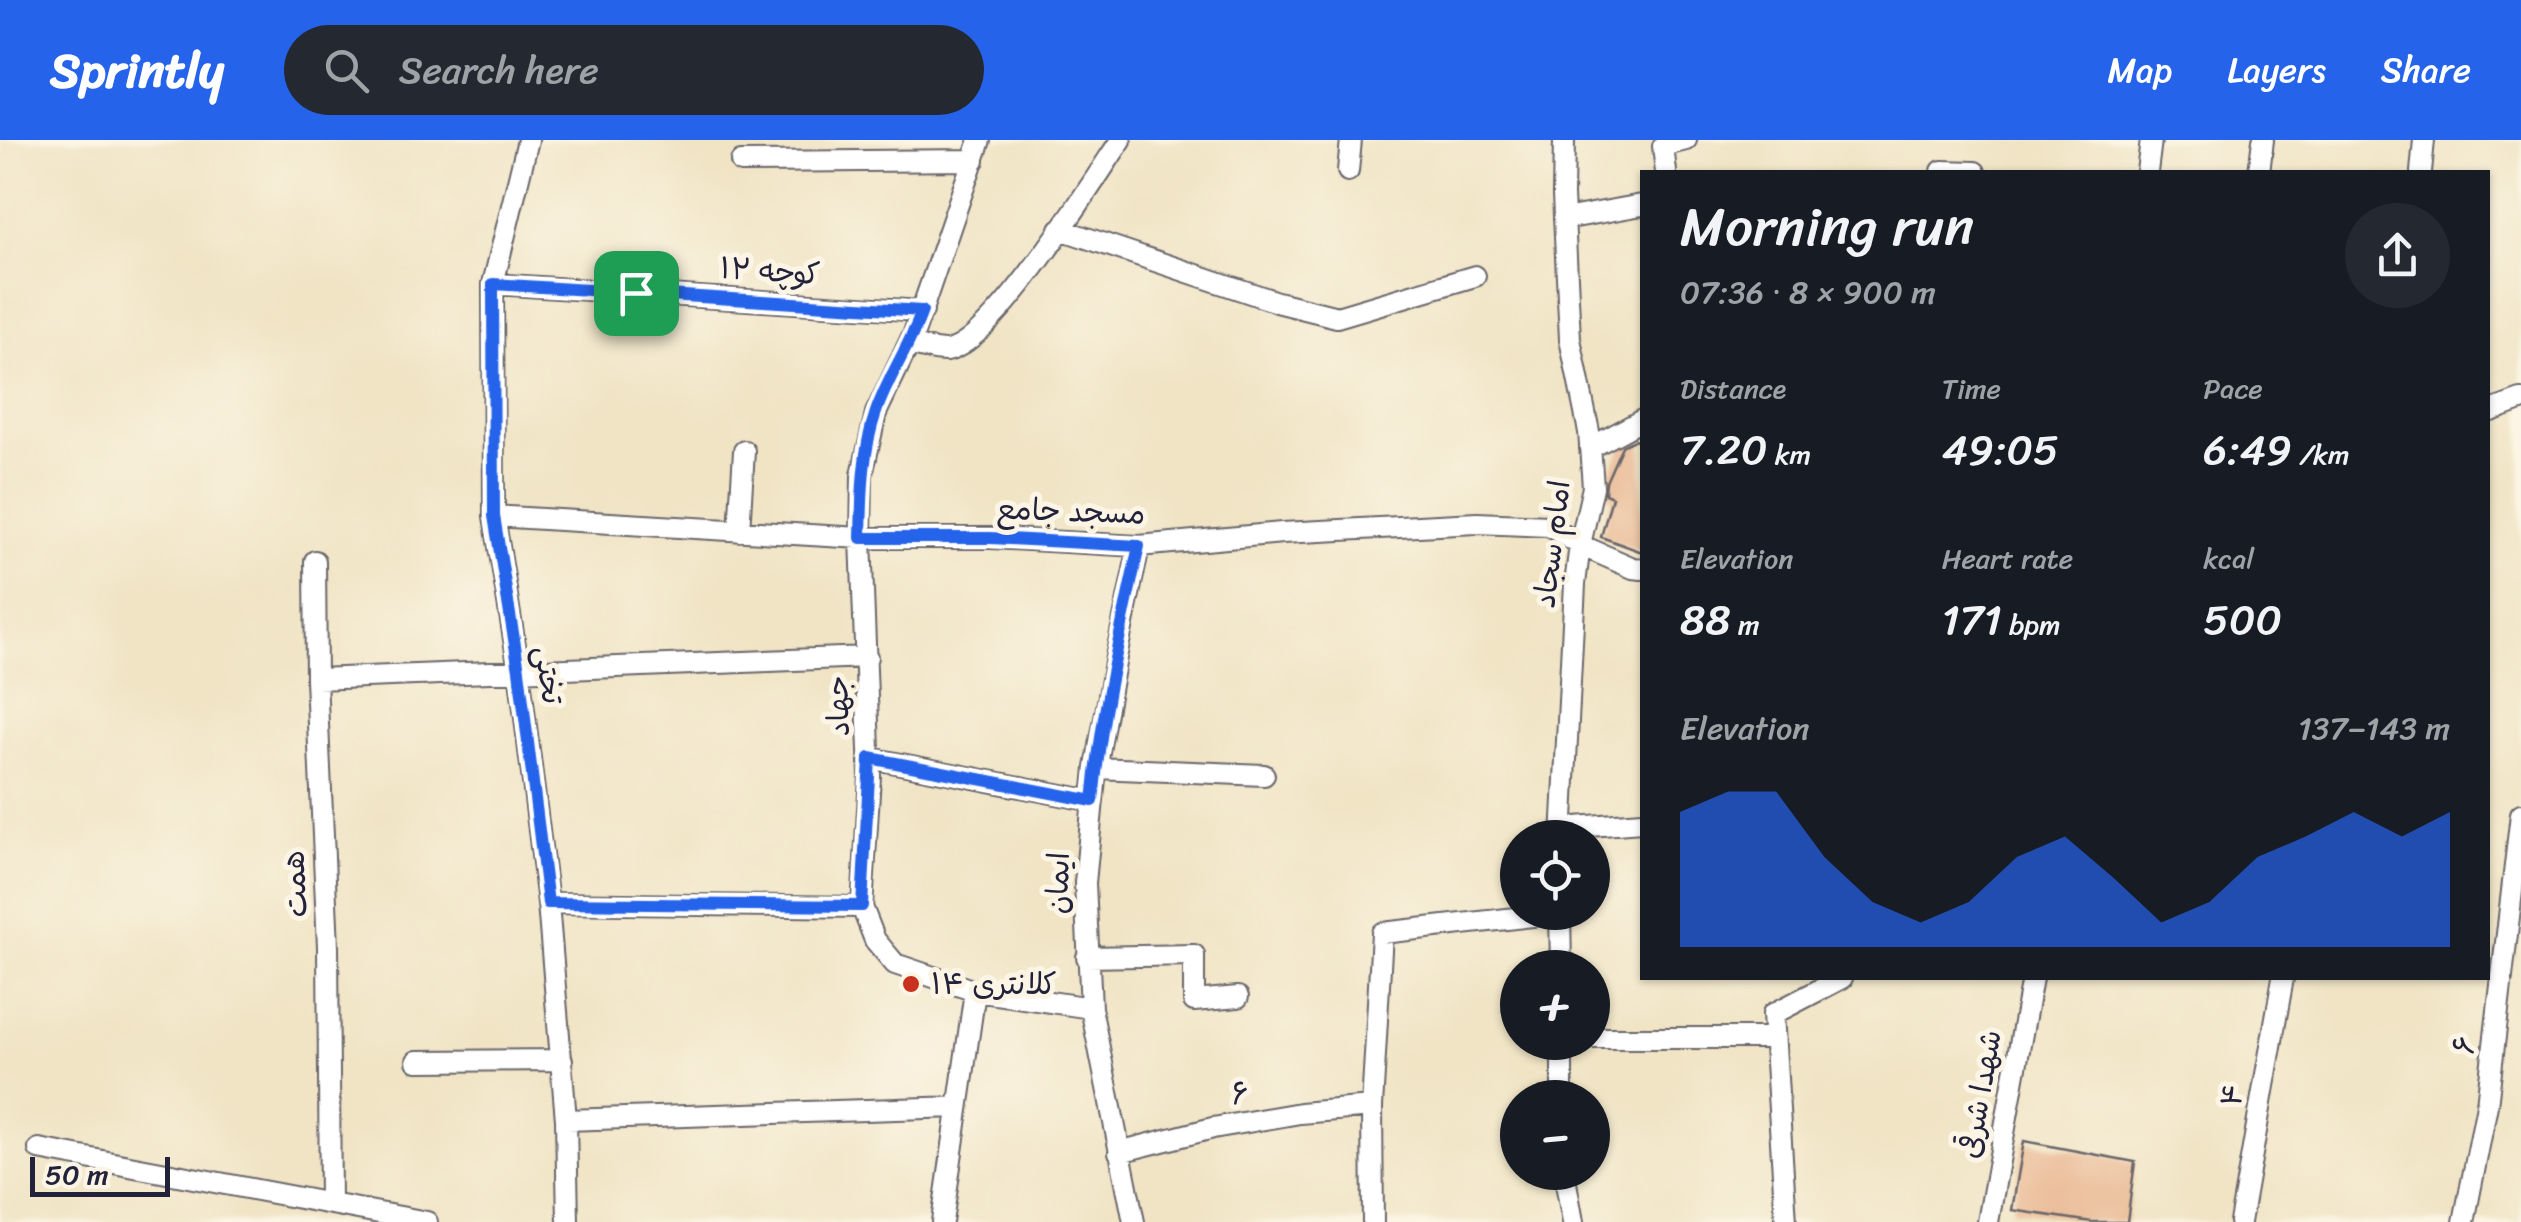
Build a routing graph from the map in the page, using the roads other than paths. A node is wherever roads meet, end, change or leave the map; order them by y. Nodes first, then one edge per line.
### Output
1 (528, 140) edge
2 (1121, 140) edge
3 (1352, 140) edge
4 (1564, 140) edge
5 (1686, 140) edge
6 (2151, 140) edge
7 (2263, 140) edge
8 (2424, 140) edge
9 (977, 150) edge
10 (741, 162) dead end
11 (1666, 170) edge
12 (2148, 170) edge
13 (2259, 170) edge
14 (2421, 170) edge
15 (1348, 171) dead end
16 (1640, 205) edge
17 (1564, 219) junction
18 (1060, 229) junction
19 (1475, 276) dead end
20 (493, 284) junction
21 (922, 311) junction
22 (909, 344) junction
23 (2521, 400) edge
24 (2490, 411) edge
25 (1640, 421) edge
26 (1590, 448) junction
27 (744, 451) dead end
28 (494, 516) junction
29 (739, 530) junction
30 (861, 538) junction
31 (1580, 544) junction
32 (1139, 546) junction
33 (315, 561) dead end
34 (1640, 569) edge
35 (867, 656) junction
36 (519, 670) junction
37 (316, 678) junction
38 (870, 758) junction
39 (1096, 768) junction
40 (1264, 774) dead end
41 (1093, 801) junction
42 (2521, 814) edge
43 (1563, 820) edge
44 (1640, 822) edge
45 (1610, 826) edge
46 (548, 903) junction
47 (862, 906) junction
48 (1500, 920) edge
49 (1087, 956) junction
50 (1838, 980) edge
51 (2032, 980) edge
52 (2282, 980) edge
53 (975, 991) junction
54 (1238, 997) dead end
55 (1091, 1008) junction
56 (1610, 1038) edge
57 (1774, 1038) junction
58 (417, 1060) dead end
59 (562, 1060) junction
60 (958, 1107) junction
61 (1372, 1107) junction
62 (566, 1120) junction
63 (40, 1149) dead end
64 (1119, 1152) junction
65 (1567, 1190) edge
66 (330, 1204) junction
67 (427, 1222) edge
68 (568, 1222) edge
69 (942, 1222) edge
70 (1134, 1222) edge
71 (1373, 1222) edge
72 (1573, 1222) edge
73 (1786, 1222) edge
74 (1988, 1222) edge
75 (2240, 1222) edge
76 (2464, 1222) edge

1 - 20 street, تختی
2 - 18 street
3 - 15 street
4 - 17 street, امام سجاد
5 - 11 street
6 - 12 street
7 - 13 street
8 - 14 street
9 - 10 street
9 - 21 street, جهاد
16 - 17 street
17 - 26 street, امام سجاد
18 - 19 street
18 - 22 street
20 - 21 street, کوچه ۱۲
20 - 28 street, تختی
21 - 22 street, جهاد
22 - 30 street, جهاد
23 - 24 street
25 - 26 street
26 - 31 street, امام سجاد
27 - 29 street
28 - 29 street, مسجد جامع
28 - 36 street, تختی
29 - 30 street, مسجد جامع
30 - 32 street, مسجد جامع
30 - 35 street, جهاد
31 - 32 street, مسجد جامع
31 - 34 street, مسجد جامع
31 - 43 street, امام سجاد
32 - 39 street, ایمان
33 - 37 street, همت
35 - 36 street
35 - 38 street, جهاد
36 - 37 street
36 - 46 street, تختی
37 - 66 street, همت
38 - 41 street
38 - 47 street, جهاد
39 - 40 street
39 - 41 street, ایمان
41 - 49 street, ایمان
42 - 76 street, ۶
44 - 45 street
46 - 47 street
46 - 59 street, تختی
47 - 53 street, جهاد
48 - 61 street
49 - 54 street
49 - 55 street, ایمان
50 - 57 street
51 - 74 street, شهدا شرقی
52 - 75 street, ۴
53 - 55 street, جهاد
53 - 60 street
55 - 64 street, ایمان
56 - 57 street
57 - 73 street
58 - 59 street
59 - 62 street, تختی
60 - 62 street
60 - 69 street
61 - 64 street, ۶
61 - 71 street
62 - 68 street, تختی
63 - 66 street
64 - 70 street, ایمان
65 - 72 street
66 - 67 street

